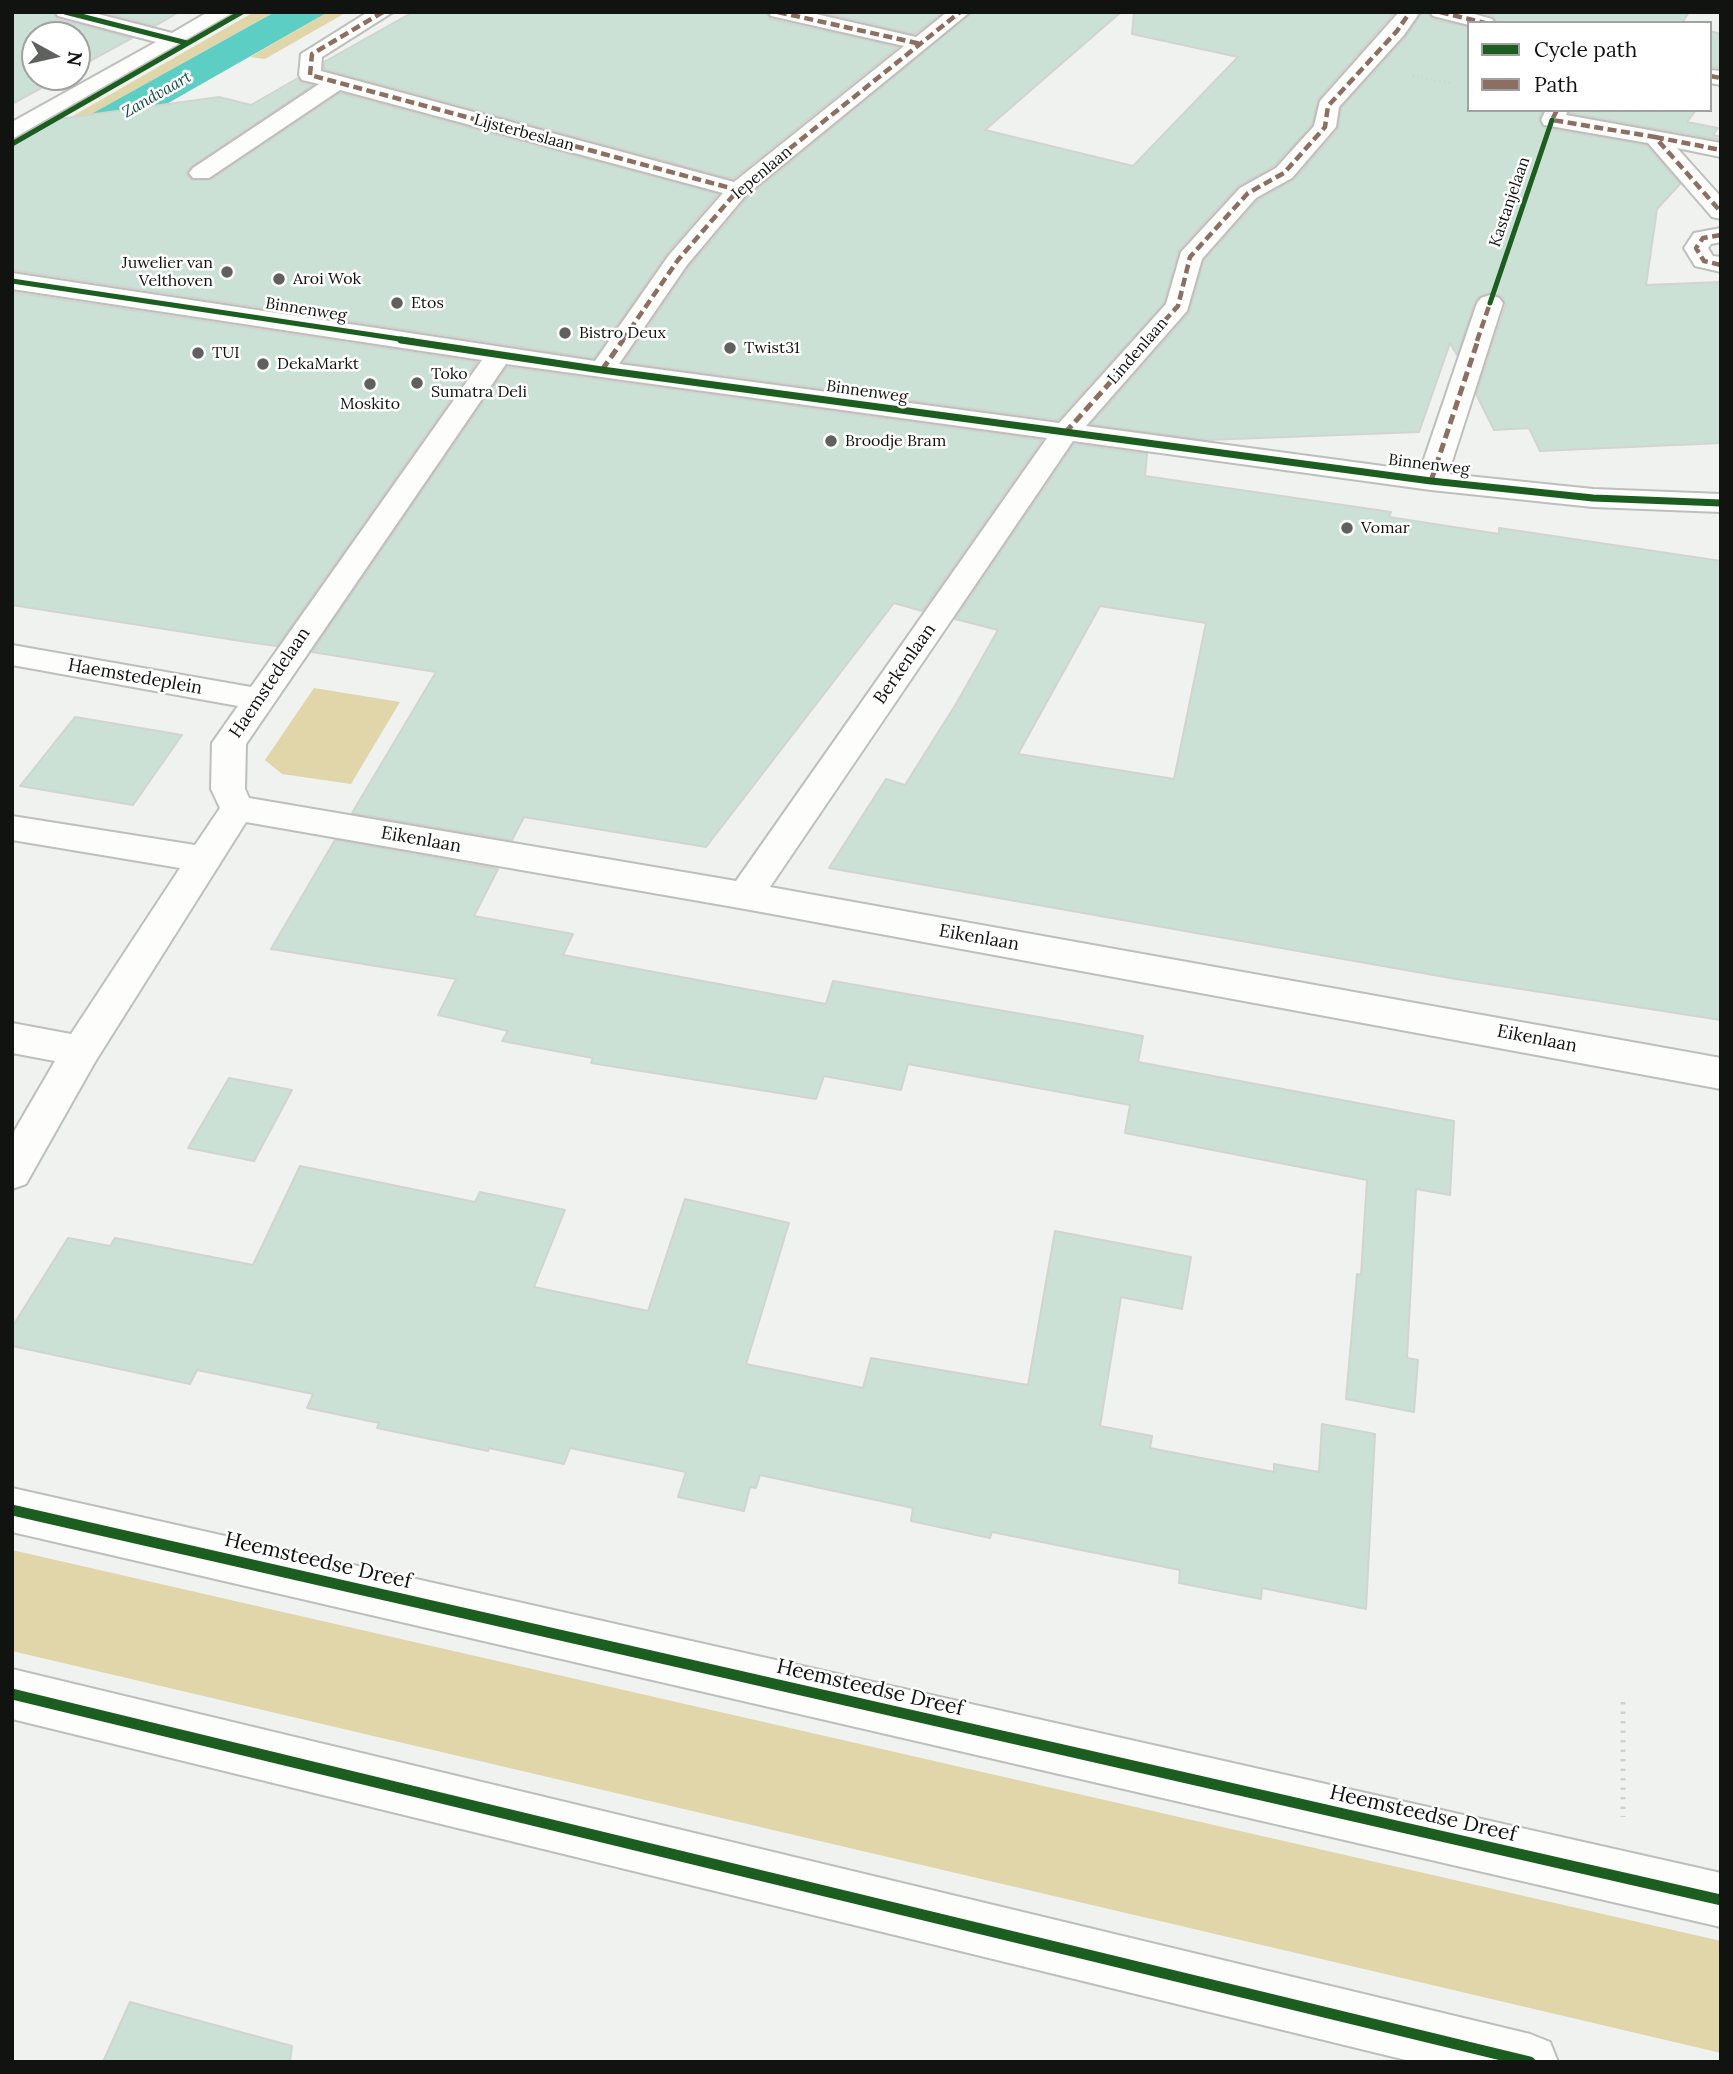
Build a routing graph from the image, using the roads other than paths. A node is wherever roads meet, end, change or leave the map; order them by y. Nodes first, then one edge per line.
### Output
1 (65, 12) edge
2 (224, 12) edge
3 (383, 12) edge
4 (778, 12) edge
5 (960, 12) edge
6 (1410, 12) edge
7 (1440, 12) edge
8 (1477, 21) edge
9 (174, 40) junction
10 (921, 44) junction
11 (337, 82) junction
12 (1555, 115) edge
13 (12, 132) edge
14 (1655, 137) junction
15 (1721, 150) edge
16 (201, 173) dead end
17 (738, 190) junction
18 (1721, 212) edge
19 (1721, 235) edge
20 (1721, 265) edge
21 (12, 281) edge
22 (1490, 303) dead end
23 (499, 355) junction
24 (602, 370) junction
25 (1065, 433) junction
26 (1431, 481) junction
27 (1721, 503) edge
28 (12, 655) edge
29 (257, 699) junction
30 (237, 808) junction
31 (12, 828) edge
32 (203, 859) junction
33 (745, 896) junction
34 (12, 1038) edge
35 (81, 1051) junction
36 (1721, 1074) edge
37 (12, 1172) edge
38 (12, 1510) edge
39 (12, 1694) edge
40 (1721, 1900) edge
41 (1530, 2062) edge

1 - 9 street
2 - 9 street
3 - 11 street, Lijsterbeslaan
4 - 10 street
5 - 10 street, Iepenlaan
6 - 25 street, Lindenlaan
7 - 8 street
9 - 13 street
10 - 17 street, Iepenlaan
11 - 16 street
11 - 17 street, Lijsterbeslaan
12 - 14 street
14 - 15 street
14 - 18 street
17 - 24 street, Iepenlaan
19 - 20 street
21 - 23 street, Binnenweg
22 - 26 street
23 - 24 street, Binnenweg
23 - 29 street, Haemstedelaan
24 - 25 street, Binnenweg
25 - 26 street, Binnenweg
25 - 33 street, Berkenlaan
26 - 27 street, Binnenweg
28 - 29 street, Haemstedeplein
29 - 30 street, Haemstedelaan
30 - 32 street
30 - 33 street, Eikenlaan
31 - 32 street
32 - 35 street
33 - 36 street, Eikenlaan
34 - 35 street
35 - 37 street
38 - 40 street, Heemsteedse Dreef
39 - 41 street

